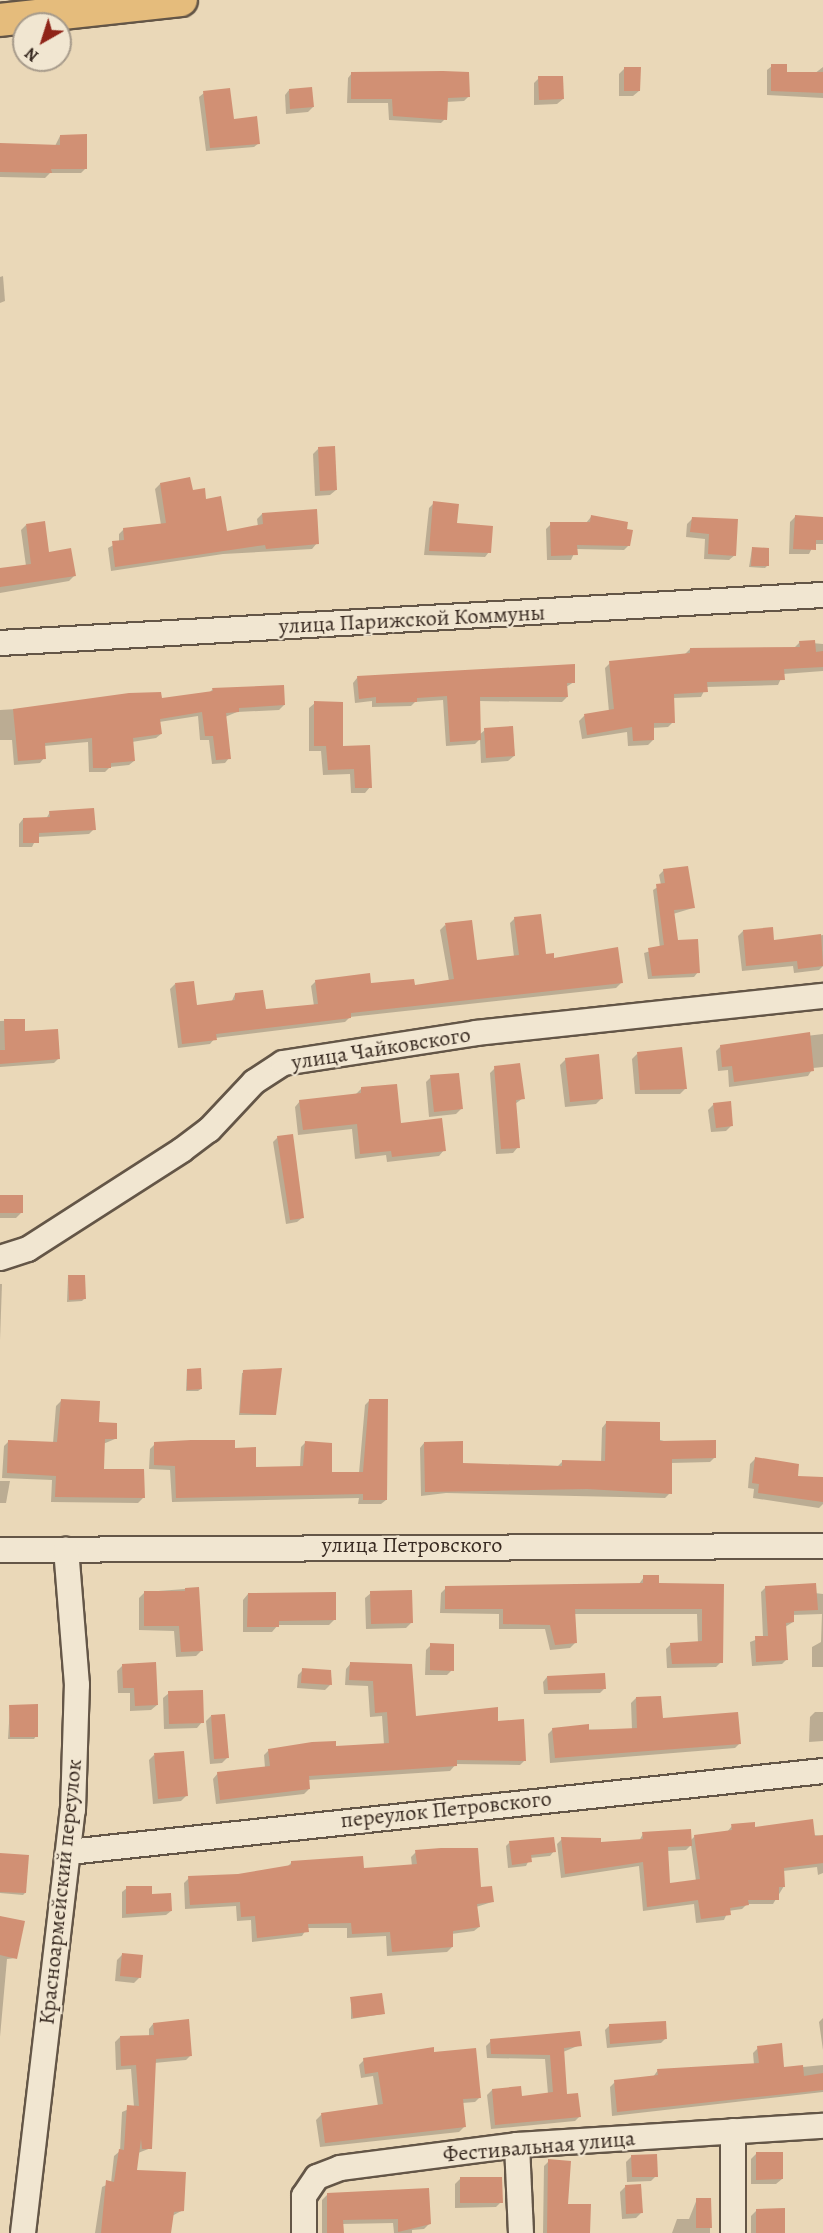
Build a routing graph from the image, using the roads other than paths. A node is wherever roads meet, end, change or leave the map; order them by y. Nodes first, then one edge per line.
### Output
1 (181, 0) edge
2 (0, 20) edge
3 (823, 595) edge
4 (0, 643) edge
5 (823, 996) edge
6 (0, 1258) edge
7 (823, 1546) edge
8 (66, 1549) junction
9 (0, 1550) edge
10 (823, 1771) edge
11 (69, 1852) junction
12 (823, 2126) edge
13 (733, 2132) junction
14 (517, 2145) junction
15 (23, 2233) edge
16 (304, 2233) edge
17 (521, 2233) edge
18 (733, 2233) edge

1 - 2 main road
3 - 4 street, улица Парижской Коммуны
5 - 6 street, улица Чайковского
7 - 8 street, улица Петровского
8 - 9 street, улица Петровского
8 - 11 street, Красноармейский переулок
10 - 11 street, переулок Петровского
11 - 15 street, Красноармейский переулок
12 - 13 street, Фестивальная улица
13 - 14 street, Фестивальная улица
13 - 18 street
14 - 16 street, Фестивальная улица
14 - 17 street

